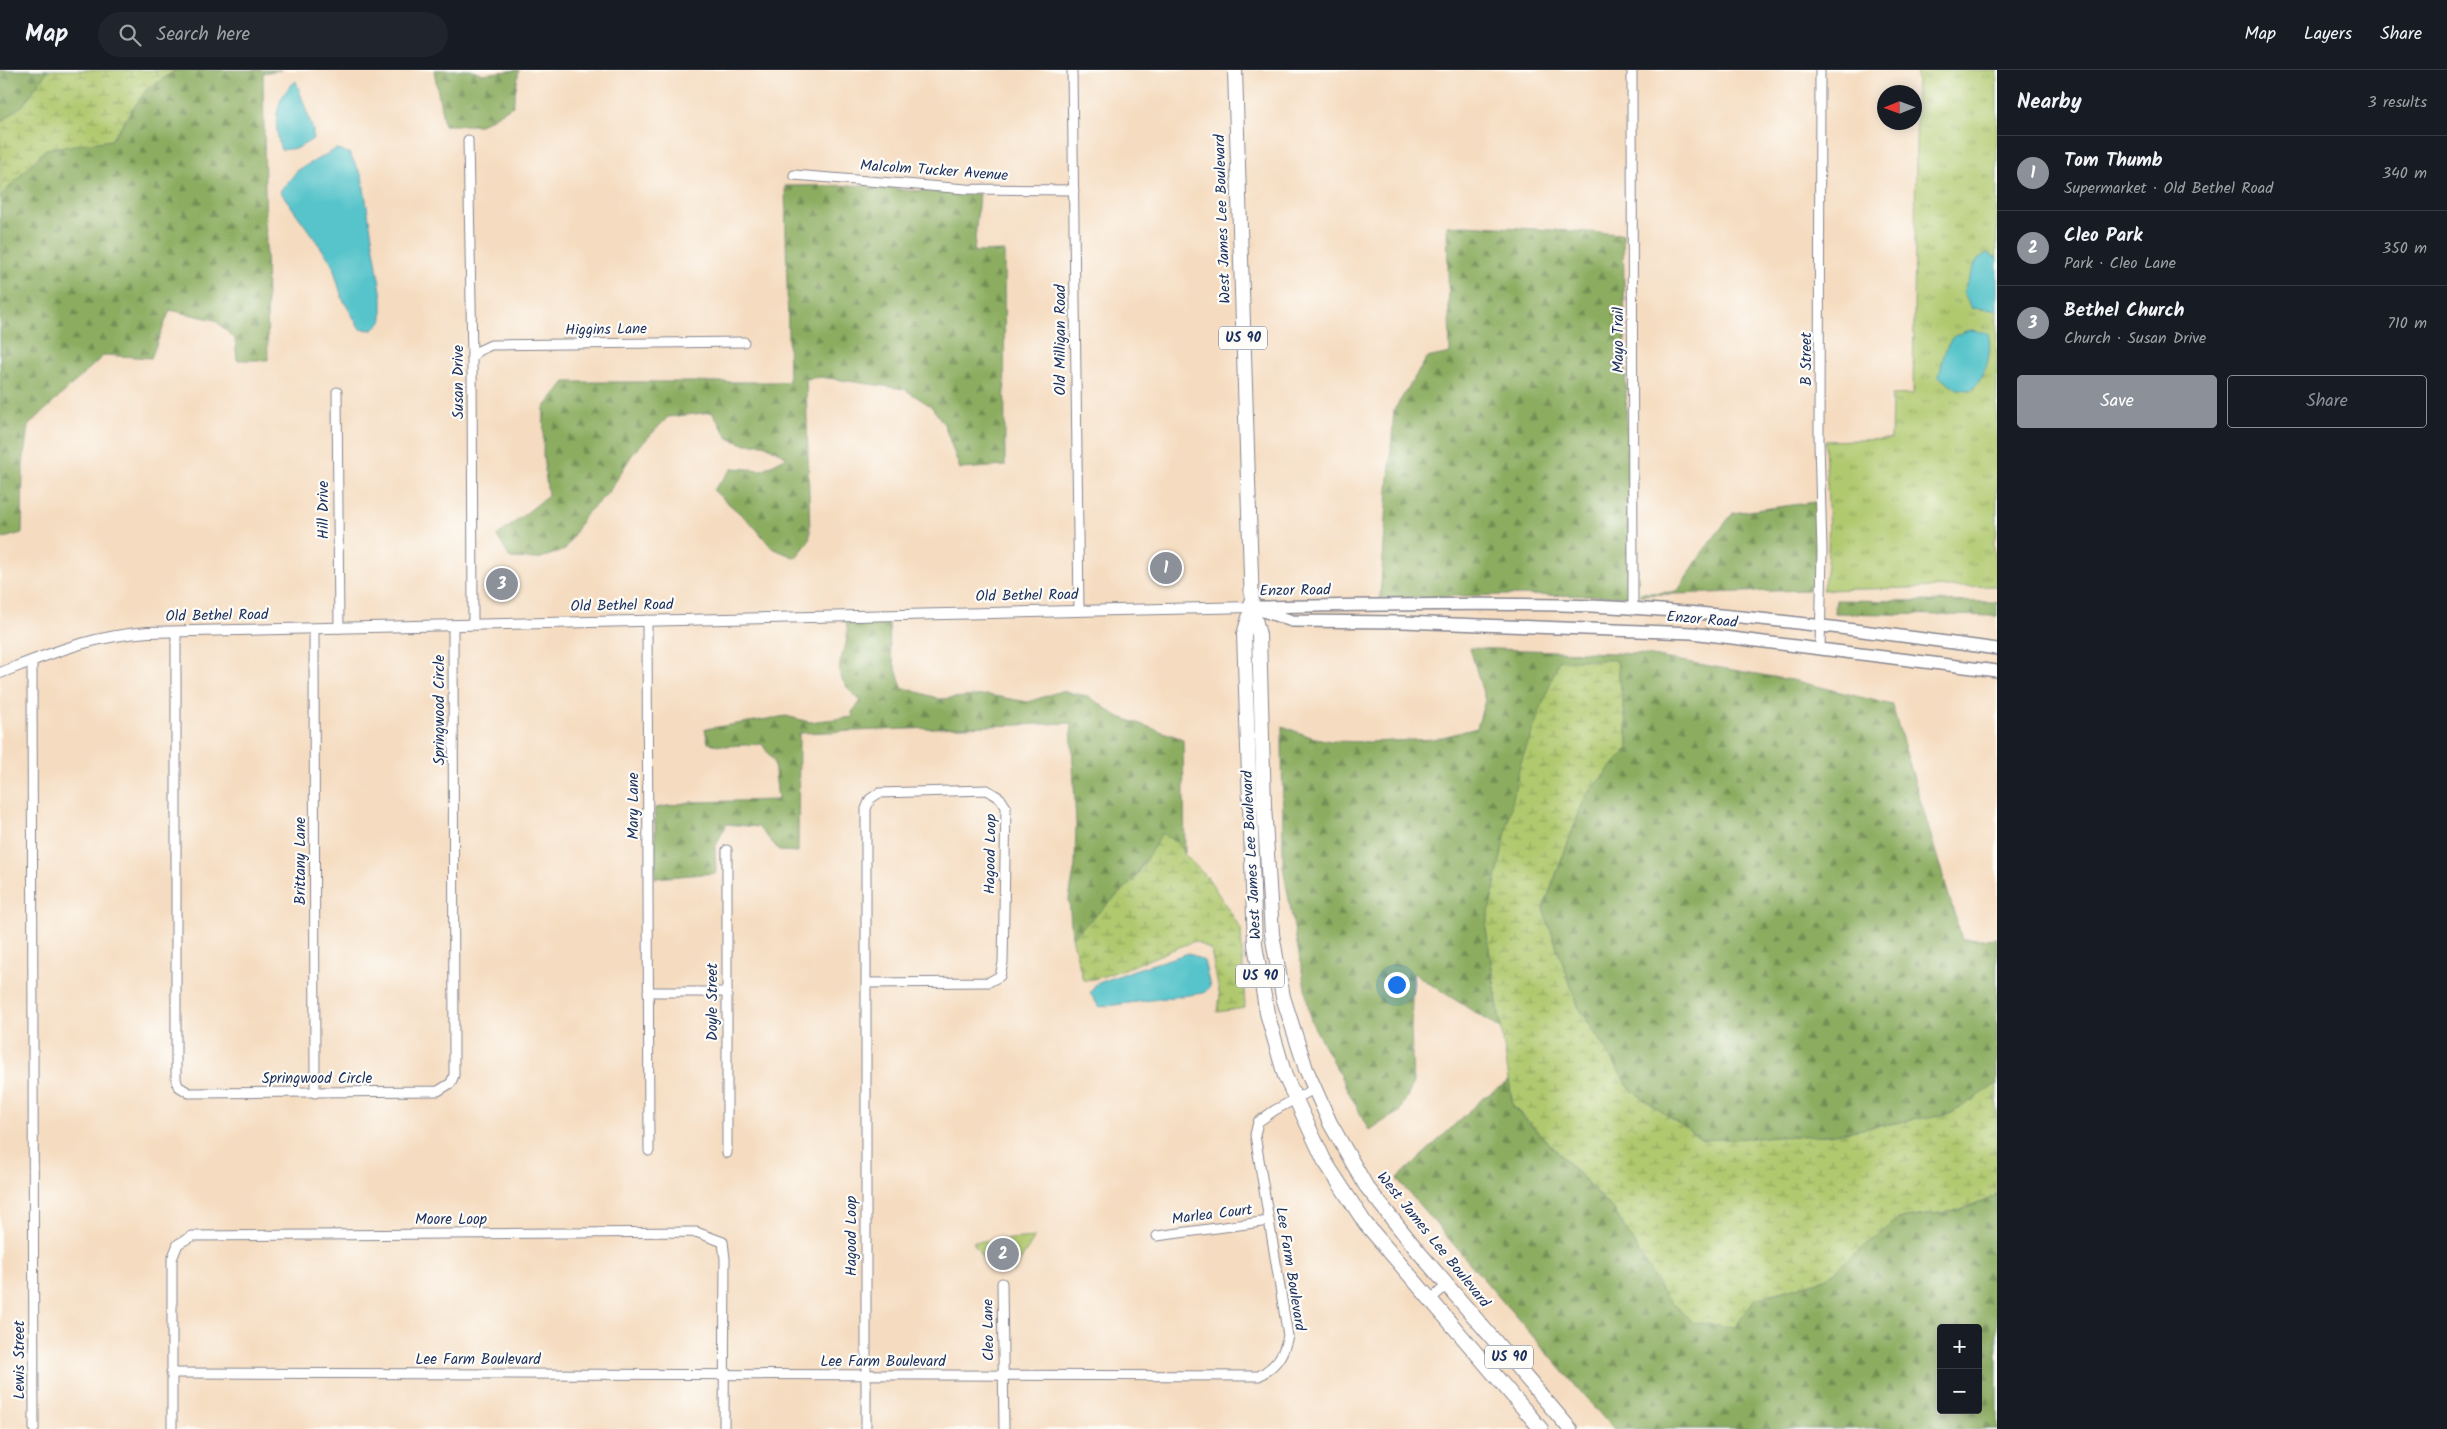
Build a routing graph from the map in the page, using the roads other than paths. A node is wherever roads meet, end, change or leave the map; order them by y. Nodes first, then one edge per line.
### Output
1 (1072, 70) edge
2 (1235, 70) edge
3 (1632, 70) edge
4 (1820, 70) edge
5 (468, 140) dead end
6 (794, 175) dead end
7 (1074, 190) junction
8 (744, 342) dead end
9 (472, 357) junction
10 (337, 392) dead end
11 (1252, 607) junction
12 (1079, 610) junction
13 (1633, 610) junction
14 (647, 620) junction
15 (473, 624) junction
16 (453, 625) junction
17 (1820, 626) junction
18 (338, 628) junction
19 (314, 629) junction
20 (176, 632) junction
21 (1820, 648) junction
22 (1997, 649) edge
23 (32, 661) junction
24 (1997, 671) edge
25 (0, 673) edge
26 (727, 850) dead end
27 (866, 983) junction
28 (648, 992) junction
29 (726, 992) junction
30 (1314, 1089) junction
31 (315, 1093) junction
32 (1295, 1099) junction
33 (649, 1151) dead end
34 (727, 1154) dead end
35 (1269, 1221) junction
36 (1157, 1236) dead end
37 (1002, 1284) dead end
38 (1447, 1285) junction
39 (1430, 1300) junction
40 (171, 1373) junction
41 (724, 1375) junction
42 (866, 1376) junction
43 (1004, 1376) junction
44 (34, 1429) edge
45 (172, 1429) edge
46 (724, 1429) edge
47 (866, 1429) edge
48 (1004, 1429) edge
49 (1541, 1429) edge
50 (1570, 1429) edge

1 - 7 street, Old Milligan Road
2 - 11 main road, West James Lee Boulevard / US 90
3 - 13 street, Mayo Trail
4 - 17 street, B Street
5 - 9 street, Susan Drive
6 - 7 street, Malcolm Tucker Avenue
7 - 12 street, Old Milligan Road
8 - 9 street, Higgins Lane
9 - 15 street, Susan Drive
10 - 18 street, Hill Drive
11 - 12 street, Old Bethel Road
11 - 13 main road, Enzor Road
11 - 21 main road, Enzor Road
11 - 30 main road, West James Lee Boulevard / US 90
11 - 32 main road, West James Lee Boulevard / US 90
12 - 14 street, Old Bethel Road
13 - 17 main road, Enzor Road
14 - 15 street, Old Bethel Road
14 - 28 street, Mary Lane
15 - 16 street, Old Bethel Road
16 - 18 street, Old Bethel Road
16 - 31 street, Springwood Circle
17 - 21 street, B Street
17 - 22 main road, Enzor Road
18 - 19 street, Old Bethel Road
19 - 20 street, Old Bethel Road
19 - 31 street, Brittany Lane
20 - 23 street, Old Bethel Road
20 - 31 street, Springwood Circle
21 - 24 main road, Enzor Road
23 - 25 street, Old Bethel Road
23 - 44 street, Lewis Street
26 - 29 street, Doyle Street
27 - 27 street, Hagood Loop
27 - 42 street, Hagood Loop
28 - 29 street
28 - 33 street, Mary Lane
29 - 34 street, Doyle Street
30 - 32 street, Lee Farm Boulevard
30 - 38 main road, West James Lee Boulevard / US 90
32 - 35 street, Lee Farm Boulevard
32 - 39 main road, West James Lee Boulevard / US 90
35 - 36 street, Marlea Court
35 - 43 street, Lee Farm Boulevard
37 - 43 street, Cleo Lane
38 - 39 street
38 - 50 main road, West James Lee Boulevard / US 90
39 - 49 main road, West James Lee Boulevard / US 90
40 - 41 street, Lee Farm Boulevard
40 - 41 street, Moore Loop
40 - 45 street, Moore Loop
41 - 42 street, Lee Farm Boulevard
41 - 46 street, Moore Loop
42 - 43 street, Lee Farm Boulevard
42 - 47 street, Hagood Loop
43 - 48 street

